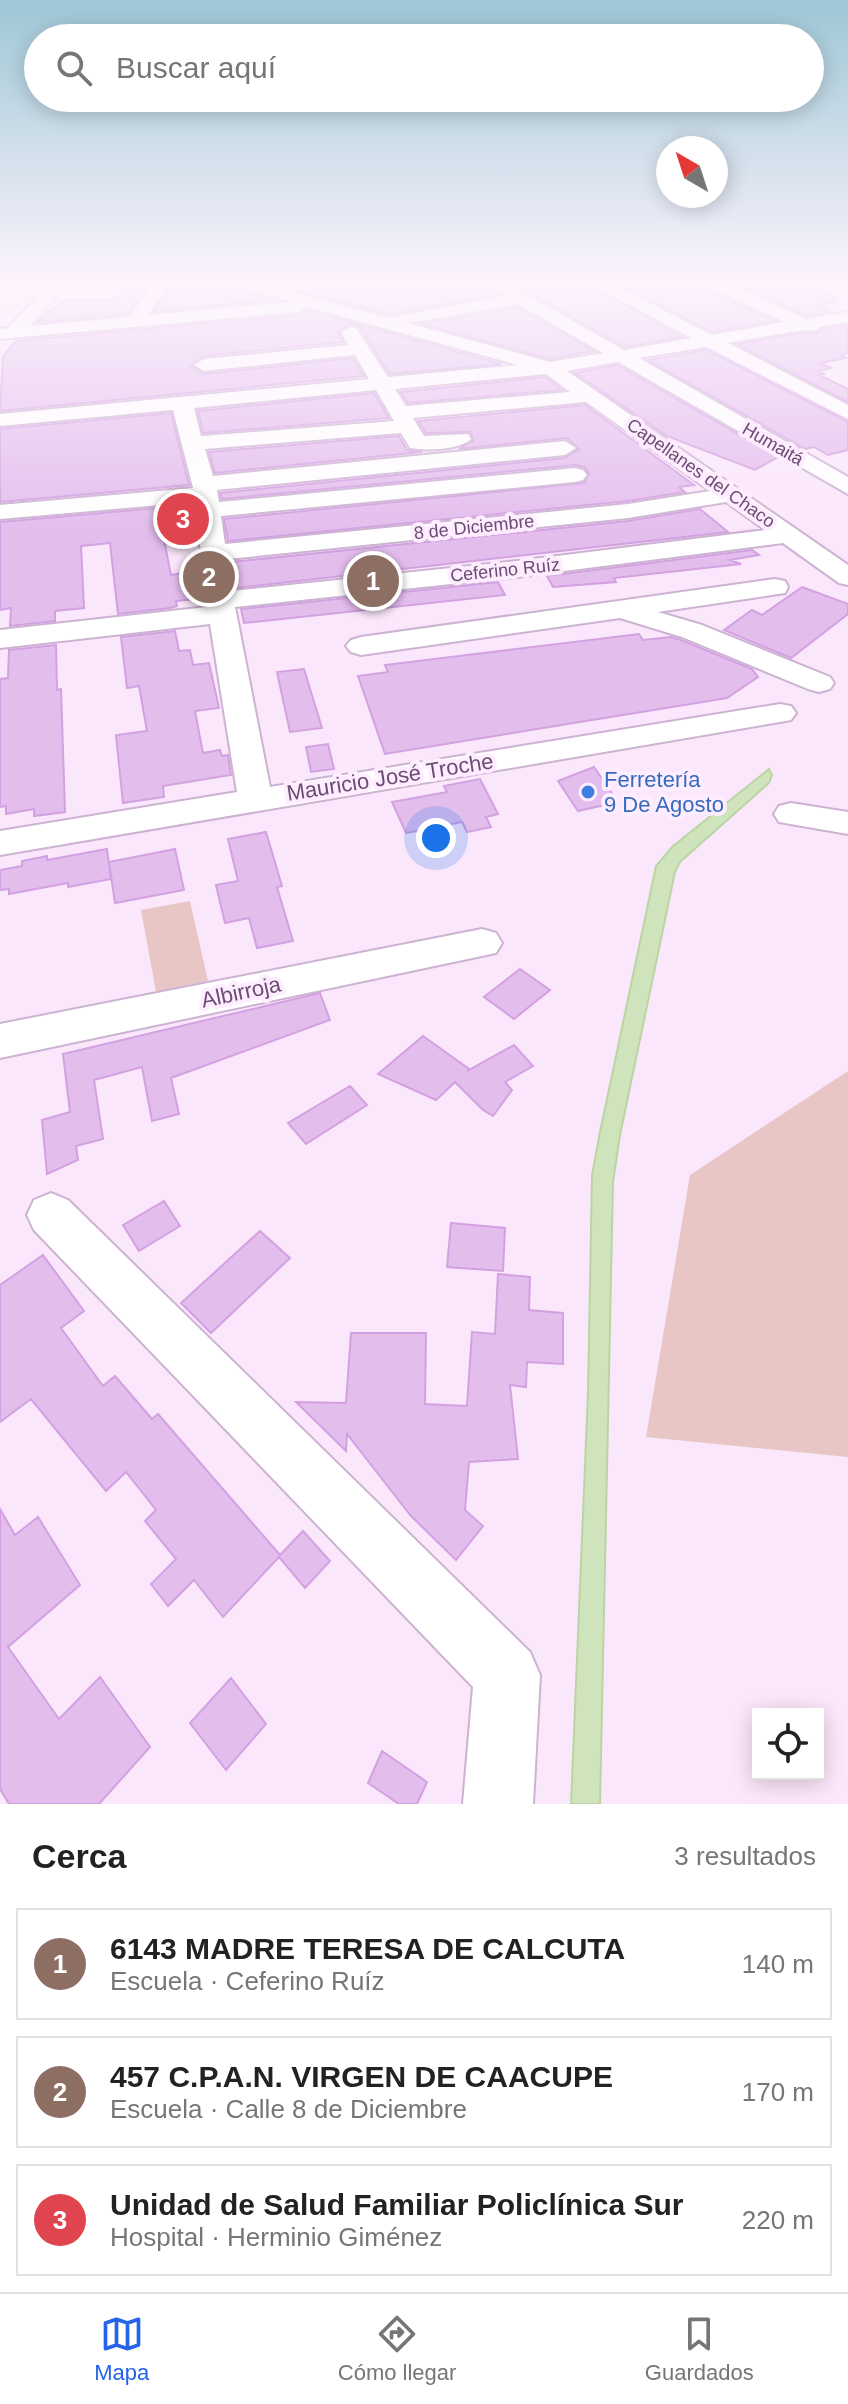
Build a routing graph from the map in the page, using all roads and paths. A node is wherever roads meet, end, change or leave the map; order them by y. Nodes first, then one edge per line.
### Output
1 (212, 364) edge
2 (370, 364) edge
3 (536, 364) edge
4 (573, 364) edge
5 (635, 364) edge
6 (756, 364) edge
7 (204, 365) joint
8 (550, 368) junction
9 (379, 383) junction
10 (589, 396) junction
11 (213, 400) junction
12 (182, 403) junction
13 (848, 413) edge
14 (0, 420) edge
15 (403, 420) junction
16 (626, 421) junction
17 (596, 424) dead end
18 (193, 443) junction
19 (575, 475) dead end
20 (848, 487) edge
21 (733, 494) junction
22 (205, 496) junction
23 (0, 512) edge
24 (788, 535) junction
25 (214, 553) junction
26 (848, 577) edge
27 (775, 587) dead end
28 (222, 607) junction
29 (621, 609) junction
30 (0, 639) edge
31 (361, 646) dead end
32 (834, 677) edge
33 (780, 713) dead end
34 (255, 800) junction
35 (791, 814) dead end
36 (848, 823) edge
37 (0, 843) edge
38 (482, 943) dead end
39 (0, 1041) edge
40 (51, 1215) dead end
41 (498, 1804) edge

1 - 7 street
2 - 9 street
3 - 8 street, Capellanes del Chaco
4 - 8 street
5 - 20 street, Humaitá
6 - 13 street
7 - 11 street
8 - 9 street
8 - 10 street, Capellanes del Chaco
9 - 11 street
9 - 15 street
10 - 15 street
10 - 16 street, Capellanes del Chaco
11 - 12 street
12 - 14 street
12 - 18 street
15 - 18 street
15 - 22 street
16 - 17 street
16 - 21 street, Capellanes del Chaco
18 - 22 street
19 - 22 street
21 - 24 street, Capellanes del Chaco
21 - 25 street, 8 de Diciembre
22 - 23 street
22 - 25 street
24 - 26 street, Capellanes del Chaco
24 - 28 street, Ceferino Ruíz
25 - 28 street
27 - 29 street
28 - 30 street, Ceferino Ruíz
28 - 34 street
29 - 31 street
29 - 32 street
33 - 34 street, Mauricio José Troche
34 - 37 street, Mauricio José Troche
35 - 36 street
38 - 39 street, Albirroja
40 - 41 street

